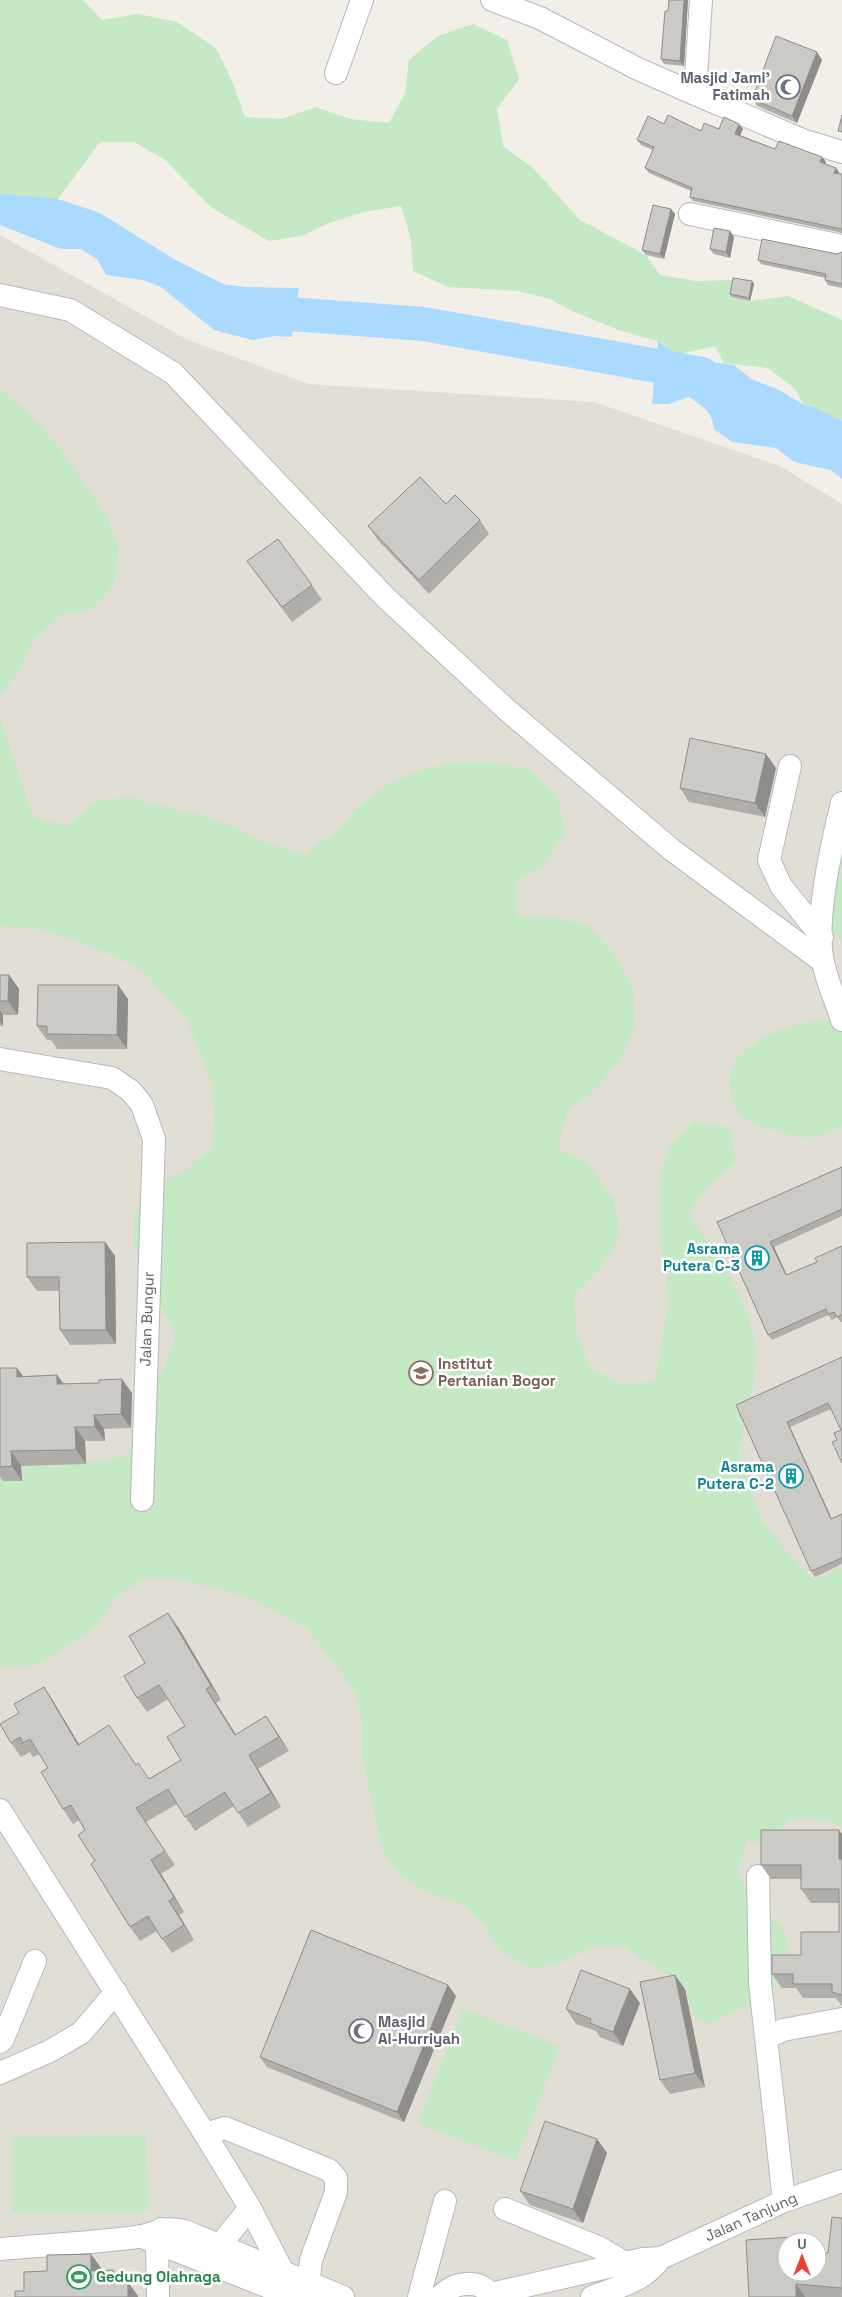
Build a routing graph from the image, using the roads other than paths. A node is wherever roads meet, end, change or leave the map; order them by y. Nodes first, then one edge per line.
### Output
1 (362, 0) edge
2 (492, 0) edge
3 (701, 0) edge
4 (542, 9) edge
5 (336, 73) dead end
6 (695, 94) junction
7 (842, 152) edge
8 (690, 214) dead end
9 (842, 246) edge
10 (0, 296) edge
11 (790, 766) dead end
12 (842, 803) edge
13 (822, 937) junction
14 (822, 961) junction
15 (842, 1020) edge
16 (0, 1059) edge
17 (142, 1500) dead end
18 (0, 1810) edge
19 (758, 1876) dead end
20 (35, 1961) dead end
21 (116, 1992) junction
22 (842, 2020) edge
23 (766, 2038) junction
24 (0, 2042) edge
25 (0, 2073) edge
26 (205, 2134) junction
27 (842, 2181) edge
28 (445, 2200) dead end
29 (784, 2200) junction
30 (250, 2208) junction
31 (505, 2209) dead end
32 (153, 2236) junction
33 (220, 2246) junction
34 (0, 2249) edge
35 (661, 2258) junction
36 (625, 2263) junction
37 (283, 2272) junction
38 (303, 2292) edge
39 (492, 2295) edge
40 (158, 2297) edge
41 (343, 2297) edge
42 (419, 2297) edge
43 (440, 2297) edge
44 (592, 2297) edge

1 - 5 street
2 - 4 street
3 - 6 street
4 - 6 street
6 - 7 street
8 - 9 street
10 - 14 street
11 - 13 street
12 - 13 street
13 - 14 street
14 - 15 street
16 - 17 street, Jalan Bungur
18 - 21 street
19 - 23 street
20 - 24 street
21 - 25 street
21 - 26 street
22 - 23 street
23 - 29 street
26 - 30 street
26 - 38 street
27 - 29 street, Jalan Tanjung
28 - 42 street
29 - 35 street, Jalan Tanjung
30 - 33 street
30 - 37 street
31 - 36 street
32 - 33 street
32 - 34 street
32 - 38 street
32 - 40 street
33 - 37 street
35 - 36 street, Jalan Tanjung
35 - 44 street, Jalan Tanjung
36 - 39 street, Jalan Tanjung
37 - 38 street
38 - 41 street
39 - 43 street

